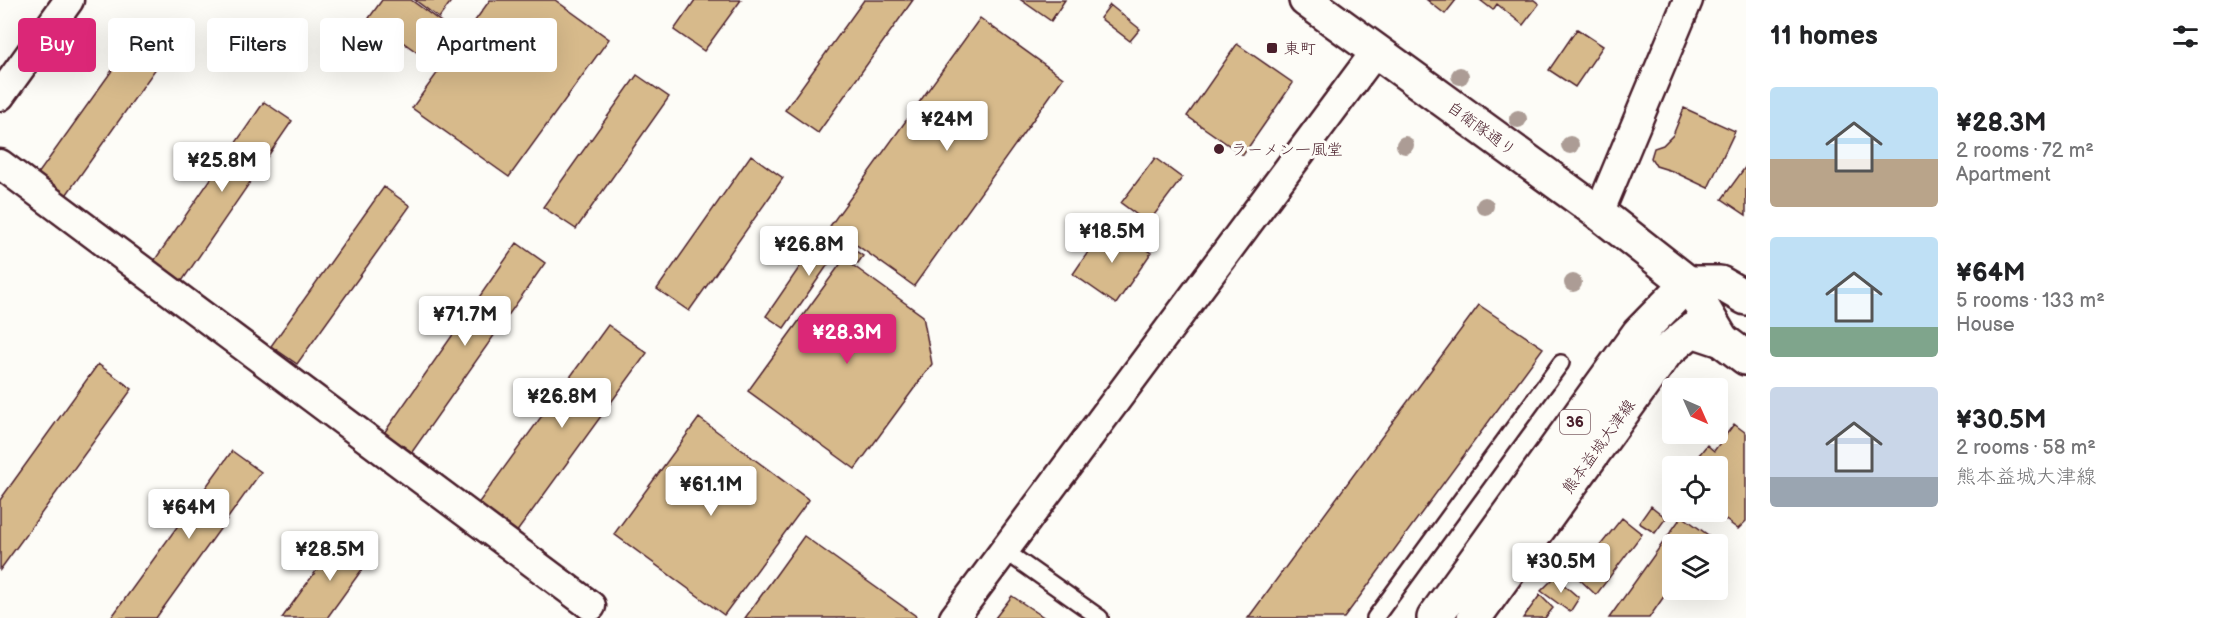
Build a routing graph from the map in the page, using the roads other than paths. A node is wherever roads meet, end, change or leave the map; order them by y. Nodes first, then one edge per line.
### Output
1 (69, 0) edge
2 (1306, 0) edge
3 (1688, 0) edge
4 (1376, 51) junction
5 (0, 96) edge
6 (0, 164) edge
7 (1599, 213) junction
8 (1688, 283) junction
9 (1746, 298) edge
10 (1734, 349) edge
11 (1561, 363) dead end
12 (1005, 551) junction
13 (591, 606) dead end
14 (954, 618) edge
15 (1100, 618) edge
16 (1375, 618) edge
17 (1434, 618) edge
18 (1474, 618) edge

1 - 5 street
2 - 4 main road, 自衛隊通り
3 - 7 street
4 - 7 main road, 自衛隊通り
4 - 12 street
6 - 13 street
7 - 8 main road, 自衛隊通り
8 - 9 main road
8 - 10 main road
8 - 17 main road, 熊本益城大津線 / 36
10 - 18 main road, 熊本益城大津線 / 36
11 - 16 lane
12 - 14 street
12 - 15 lane

